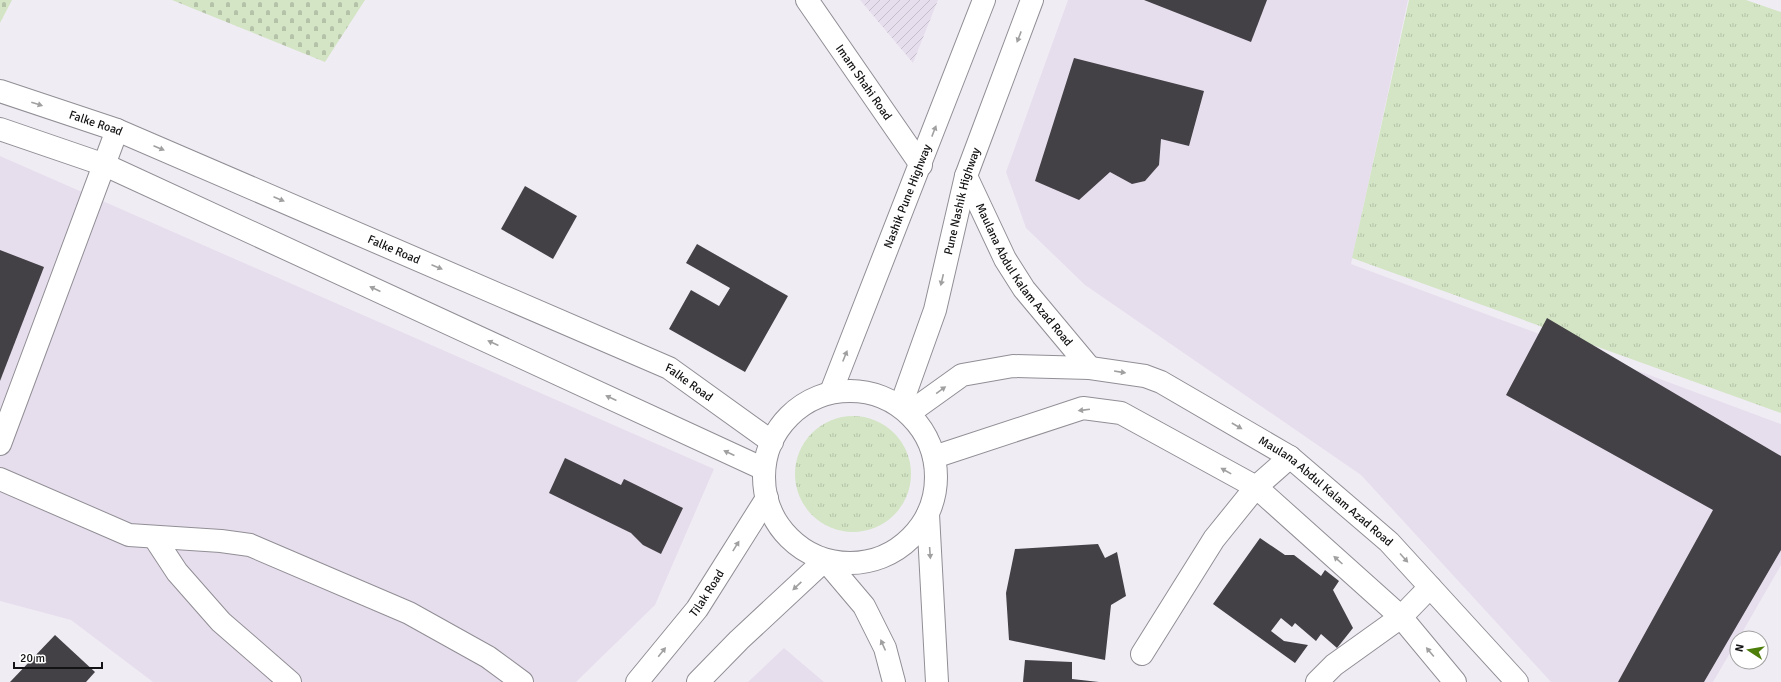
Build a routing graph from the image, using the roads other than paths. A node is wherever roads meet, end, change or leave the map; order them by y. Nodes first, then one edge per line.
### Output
1 (807, 0) edge
2 (984, 0) edge
3 (1032, 0) edge
4 (0, 91) edge
5 (0, 129) edge
6 (117, 130) junction
7 (104, 165) junction
8 (921, 165) junction
9 (966, 176) junction
10 (1090, 368) junction
11 (830, 392) junction
12 (905, 409) junction
13 (772, 442) junction
14 (0, 444) edge
15 (1290, 456) junction
16 (934, 457) junction
17 (764, 469) junction
18 (0, 479) edge
19 (1256, 487) junction
20 (767, 498) junction
21 (928, 514) junction
22 (154, 537) junction
23 (825, 560) junction
24 (1430, 587) junction
25 (1401, 617) junction
26 (1142, 654) dead end
27 (290, 682) edge
28 (522, 682) edge
29 (637, 682) edge
30 (698, 682) edge
31 (894, 682) edge
32 (937, 682) edge
33 (1317, 682) edge
34 (1455, 682) edge
35 (1516, 682) edge

1 - 8 main road, Imam Shahi Road
8 -> 2 main road, Nashik Pune Highway
3 -> 9 main road, Pune Nashik Highway
4 -> 6 main road, Falke Road
5 - 7 main road
6 - 7 main road
6 -> 13 main road, Falke Road
7 - 14 main road
17 -> 7 main road
11 -> 8 main road, Nashik Pune Highway
9 - 10 main road, Maulana Abdul Kalam Azad Road
9 -> 12 main road, Pune Nashik Highway
12 -> 10 main road, Maulana Abdul Kalam Azad Road
10 -> 15 main road, Maulana Abdul Kalam Azad Road
11 - 12 main road
11 - 13 main road
12 - 16 main road
13 - 17 main road
15 - 19 main road
15 -> 24 main road, Maulana Abdul Kalam Azad Road
19 -> 16 main road
16 - 21 main road
17 - 20 main road
18 - 22 main road
25 -> 19 main road
19 - 26 main road
20 - 23 main road
29 -> 20 main road, Tilak Road
21 - 23 main road
21 -> 32 main road
22 - 27 main road
22 - 28 main road
23 -> 30 main road
31 -> 23 main road
24 - 25 main road
24 - 35 main road, Maulana Abdul Kalam Azad Road
25 - 33 main road
34 -> 25 main road

